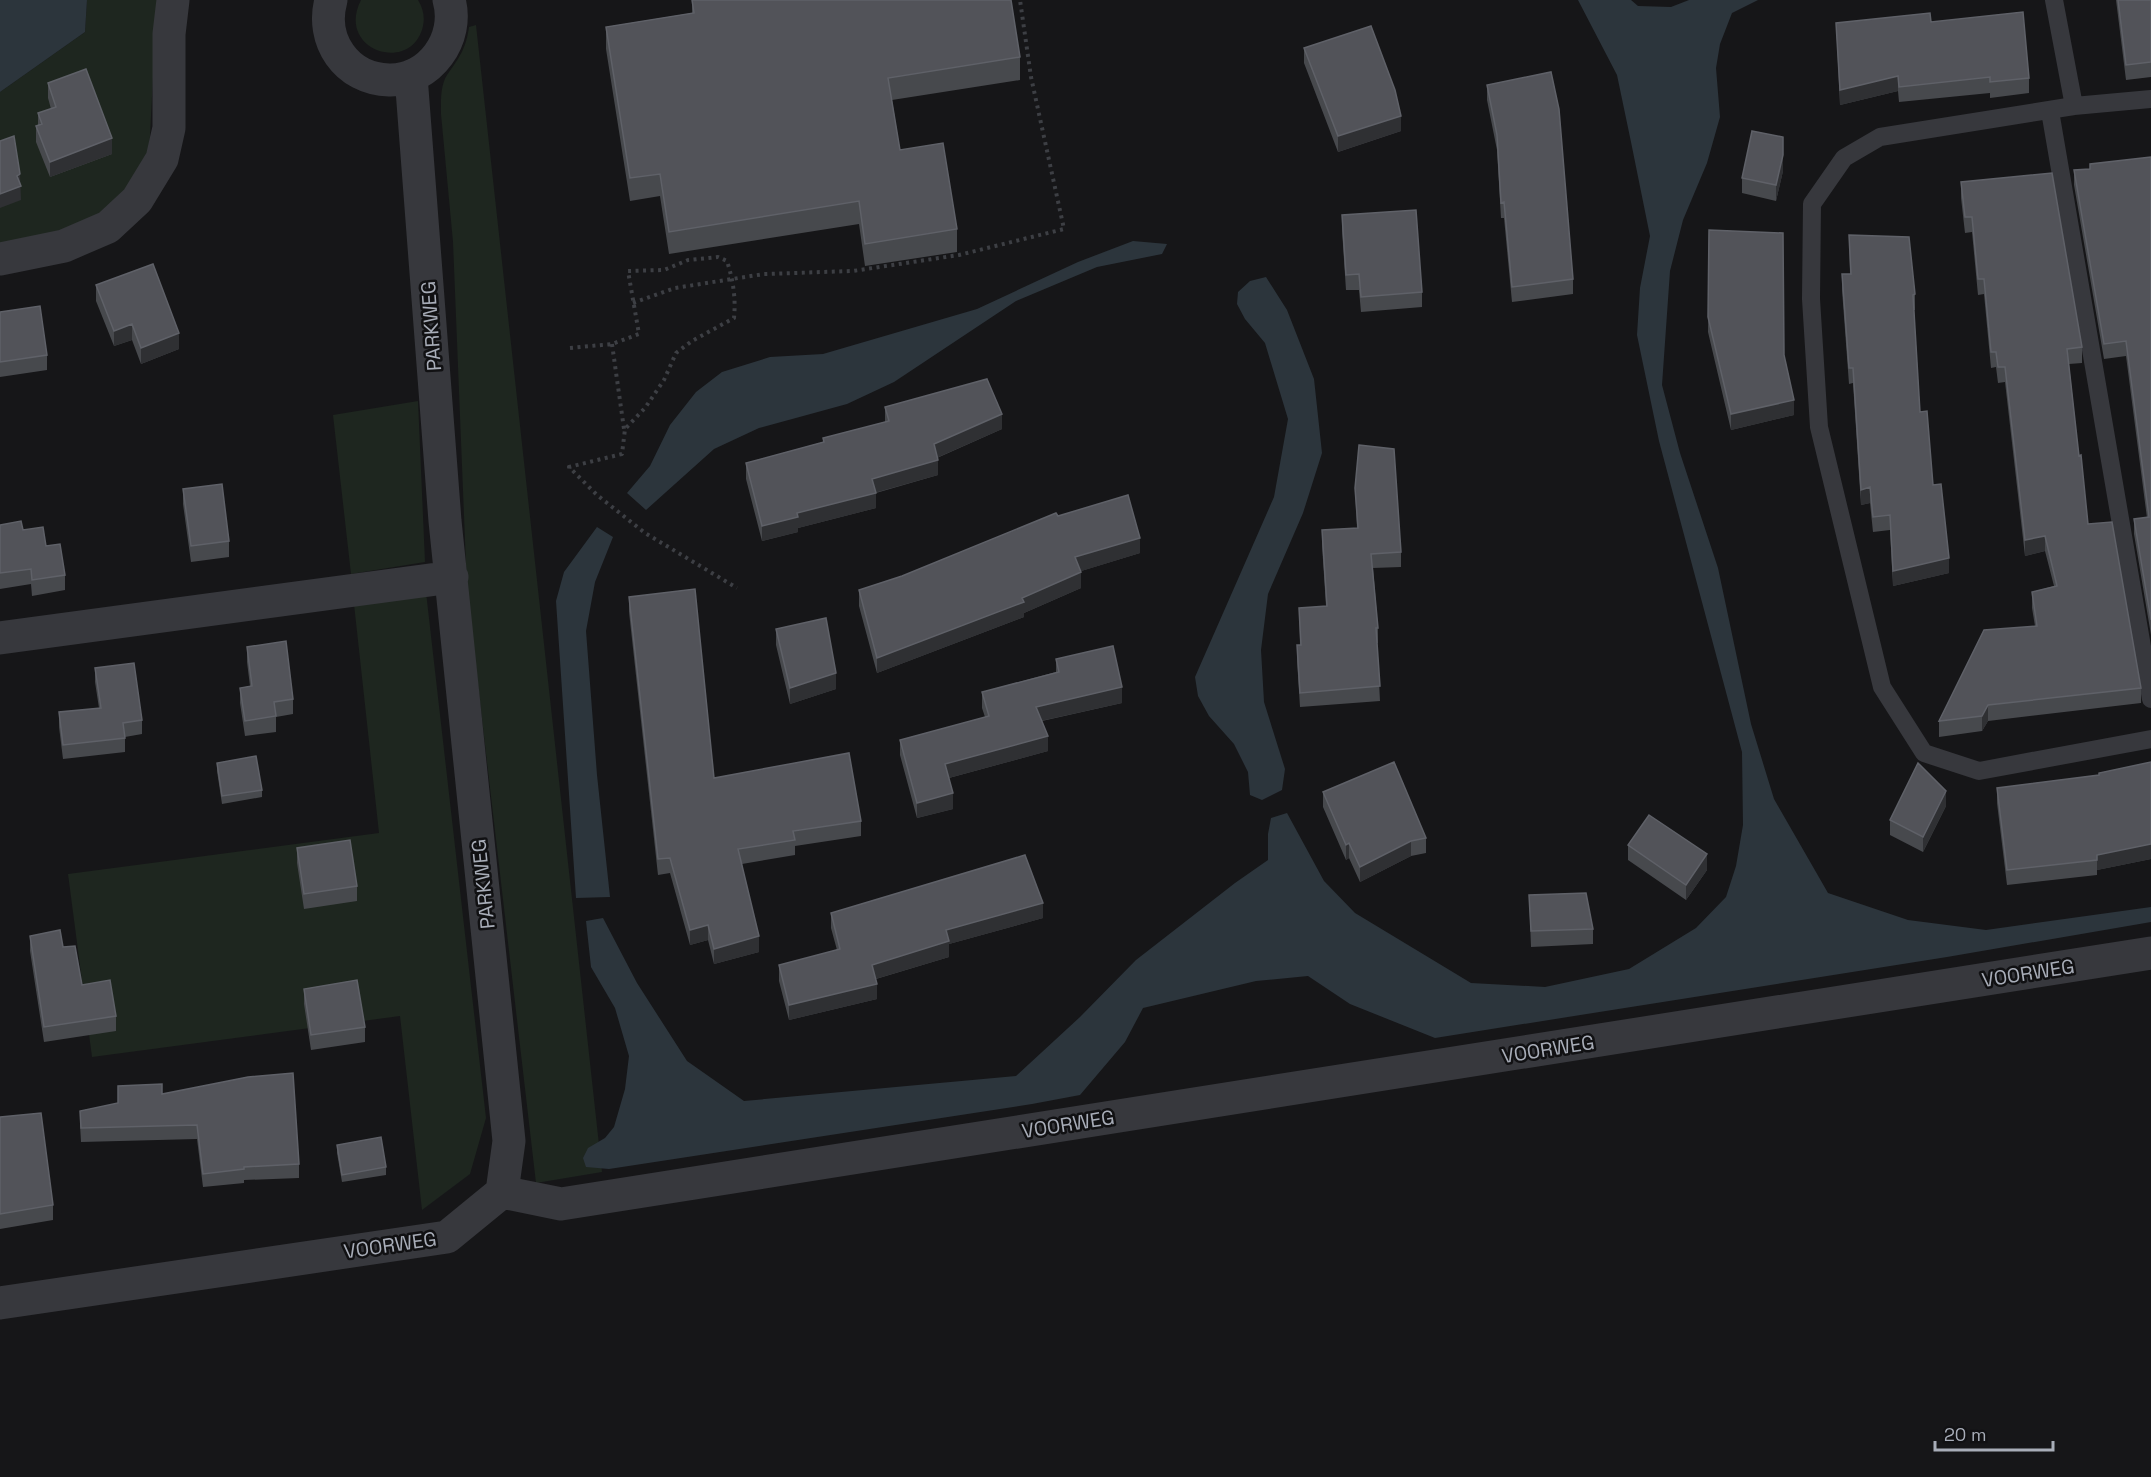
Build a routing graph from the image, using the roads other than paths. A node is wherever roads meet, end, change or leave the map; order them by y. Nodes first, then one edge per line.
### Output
1 (173, 0) edge
2 (331, 0) edge
3 (2054, 0) edge
4 (454, 1) edge
5 (411, 76) junction
6 (2151, 99) edge
7 (2074, 106) junction
8 (2050, 111) junction
9 (0, 259) edge
10 (452, 577) junction
11 (0, 638) edge
12 (2151, 699) edge
13 (2151, 739) edge
14 (2151, 953) edge
15 (502, 1192) junction
16 (0, 1303) edge

1 - 9 street
2 - 5 street
3 - 7 lane
4 - 5 street
5 - 10 street, PARKWEG
6 - 7 lane
7 - 8 lane
8 - 12 lane
8 - 13 lane
10 - 11 street
10 - 15 street, PARKWEG
14 - 15 street, VOORWEG
15 - 16 street, VOORWEG

